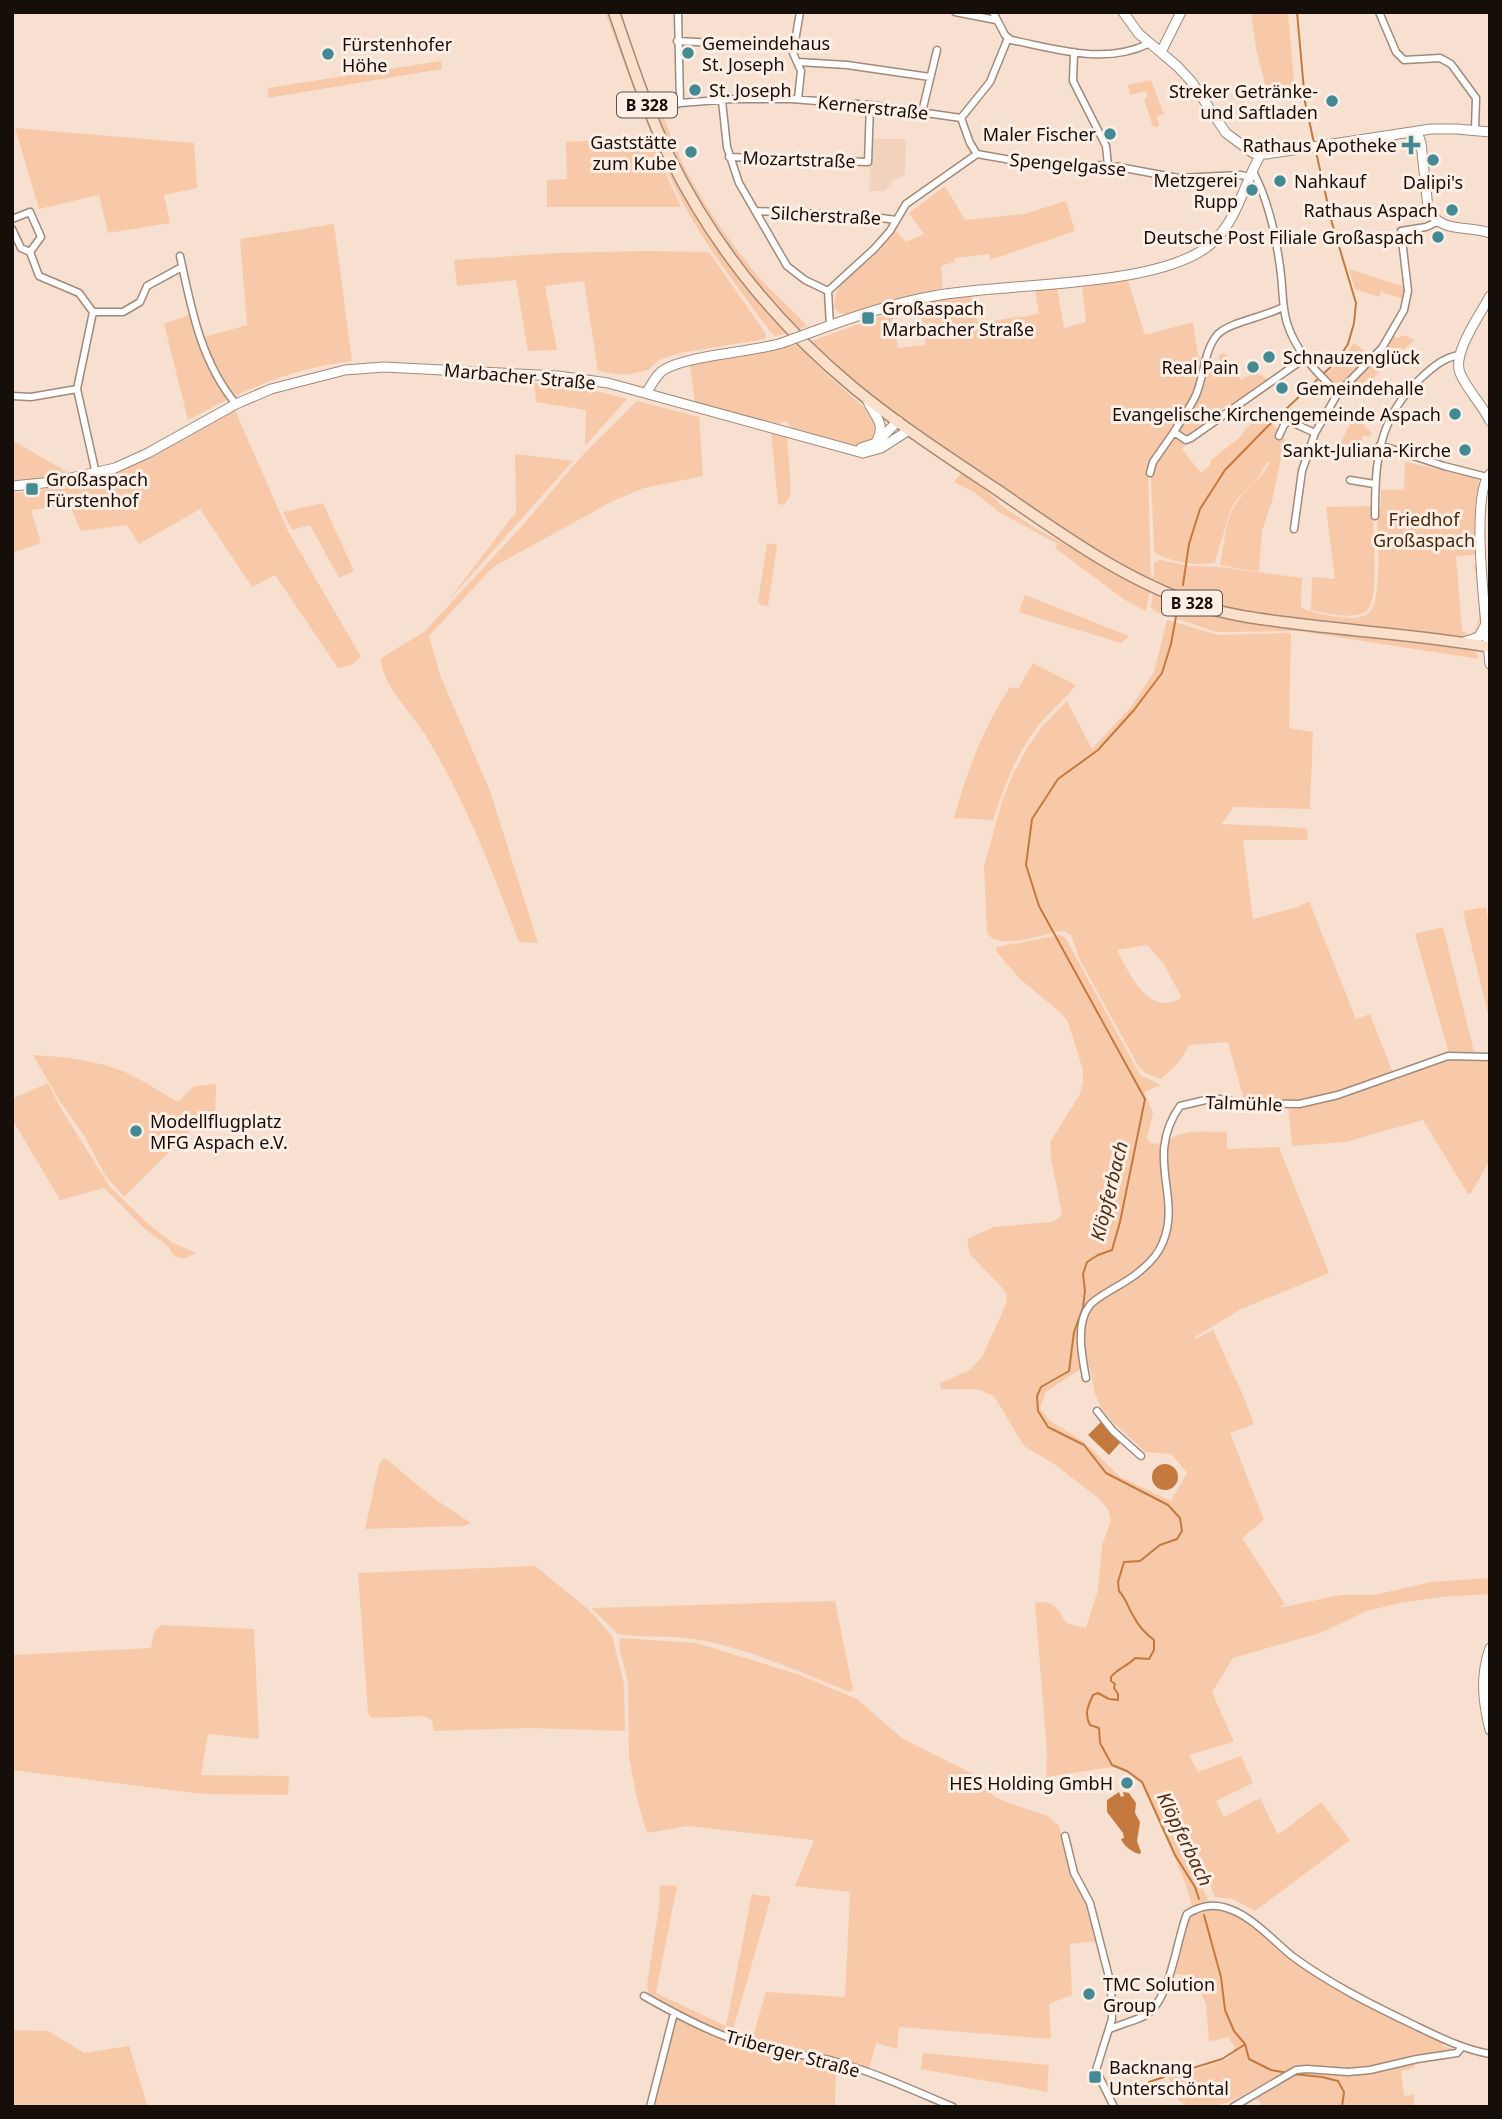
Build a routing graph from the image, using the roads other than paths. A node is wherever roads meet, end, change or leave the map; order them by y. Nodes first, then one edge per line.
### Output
1 (614, 12) edge
2 (678, 12) edge
3 (800, 12) edge
4 (955, 12) edge
5 (1123, 12) edge
6 (1181, 12) edge
7 (1379, 12) edge
8 (994, 16) edge
9 (1008, 38) junction
10 (677, 41) junction
11 (1148, 44) junction
12 (794, 47) junction
13 (937, 50) dead end
14 (1074, 52) junction
15 (1161, 52) junction
16 (798, 62) junction
17 (930, 77) junction
18 (798, 99) junction
19 (722, 101) junction
20 (680, 103) junction
21 (870, 104) junction
22 (661, 110) dead end
23 (922, 112) junction
24 (961, 118) junction
25 (1475, 130) junction
26 (1416, 132) junction
27 (1490, 132) edge
28 (977, 154) junction
29 (1261, 154) junction
30 (729, 157) junction
31 (1108, 165) junction
32 (1250, 174) junction
33 (755, 211) junction
34 (12, 219) edge
35 (896, 220) junction
36 (1437, 222) junction
37 (12, 229) edge
38 (1490, 233) edge
39 (30, 252) junction
40 (180, 256) dead end
41 (182, 267) junction
42 (828, 291) junction
43 (1490, 296) edge
44 (1283, 307) junction
45 (93, 312) junction
46 (830, 326) junction
47 (1459, 355) junction
48 (1305, 358) junction
49 (77, 389) junction
50 (646, 393) junction
51 (1338, 393) junction
52 (12, 396) edge
53 (867, 399) junction
54 (236, 404) junction
55 (898, 421) junction
56 (1490, 421) edge
57 (909, 430) junction
58 (1174, 432) junction
59 (1315, 433) junction
60 (1279, 436) dead end
61 (876, 443) junction
62 (1380, 445) junction
63 (850, 449) junction
64 (1150, 473) dead end
65 (96, 474) junction
66 (1488, 476) edge
67 (1350, 480) dead end
68 (1374, 484) junction
69 (12, 486) edge
70 (1375, 516) dead end
71 (1294, 529) dead end
72 (1486, 622) junction
73 (1458, 643) junction
74 (1489, 647) edge
75 (1490, 664) edge
76 (1490, 1056) edge
77 (1086, 1378) dead end
78 (1097, 1411) dead end
79 (1141, 1456) dead end
80 (1490, 1648) edge
81 (1490, 1730) edge
82 (1066, 1836) dead end
83 (644, 1996) dead end
84 (674, 2013) junction
85 (1110, 2029) junction
86 (1462, 2048) junction
87 (1490, 2054) edge
88 (650, 2107) edge
89 (953, 2107) edge
90 (1114, 2107) edge
91 (1233, 2107) edge

1 - 53 main road, B 328
2 - 10 street
3 - 12 street
4 - 8 street
5 - 11 street
6 - 15 street
7 - 25 street
8 - 9 street
9 - 14 street
9 - 24 street
10 - 12 street
10 - 20 street
11 - 14 street
11 - 15 street
12 - 16 street
13 - 17 street
14 - 31 street
15 - 29 street
16 - 17 street
16 - 18 street
17 - 23 street
18 - 19 street, Kernerstraße
18 - 21 street, Kernerstraße
19 - 20 street, Kernerstraße
19 - 30 street
20 - 22 street, Kernerstraße
21 - 23 street, Kernerstraße
21 - 30 street, Mozartstraße
23 - 24 street, Kernerstraße
24 - 28 street
25 - 26 street
25 - 27 street
26 - 29 street
26 - 36 street
28 - 31 street, Spengelgasse
28 - 35 street
29 - 32 street
30 - 33 street
31 - 32 street, Spengelgasse
32 - 44 street
32 - 46 street
33 - 35 street, Silcherstraße
33 - 42 street
34 - 39 street
35 - 42 street
36 - 38 street
36 - 51 street
37 - 39 street
39 - 45 street
40 - 41 street
41 - 45 street
41 - 54 street
42 - 46 street
43 - 47 street
44 - 48 street
44 - 58 street
45 - 49 street
46 - 50 street, bridge
47 - 56 street
47 - 62 street
48 - 51 street
48 - 58 street
49 - 52 street
49 - 65 street
50 - 54 street, Marbacher Straße
50 - 63 street, Marbacher Straße
51 - 59 street
53 - 55 main road, B 328
53 - 61 street
54 - 65 street, Marbacher Straße
55 - 57 main road, B 328
55 - 61 street
57 - 63 street
57 - 73 main road, B 328
58 - 64 street
59 - 60 street
59 - 71 street
61 - 63 street
62 - 66 street
62 - 68 street
65 - 69 street, Marbacher Straße
66 - 72 street
67 - 68 street
68 - 70 street
72 - 73 street
72 - 74 street
73 - 74 main road, B 328
74 - 75 street
76 - 77 street, Talmühle
78 - 79 street
80 - 81 street
82 - 85 street
83 - 84 street, Triberger Straße
84 - 88 street
84 - 89 street, Triberger Straße
85 - 86 street
85 - 90 street
86 - 87 street
86 - 91 street

